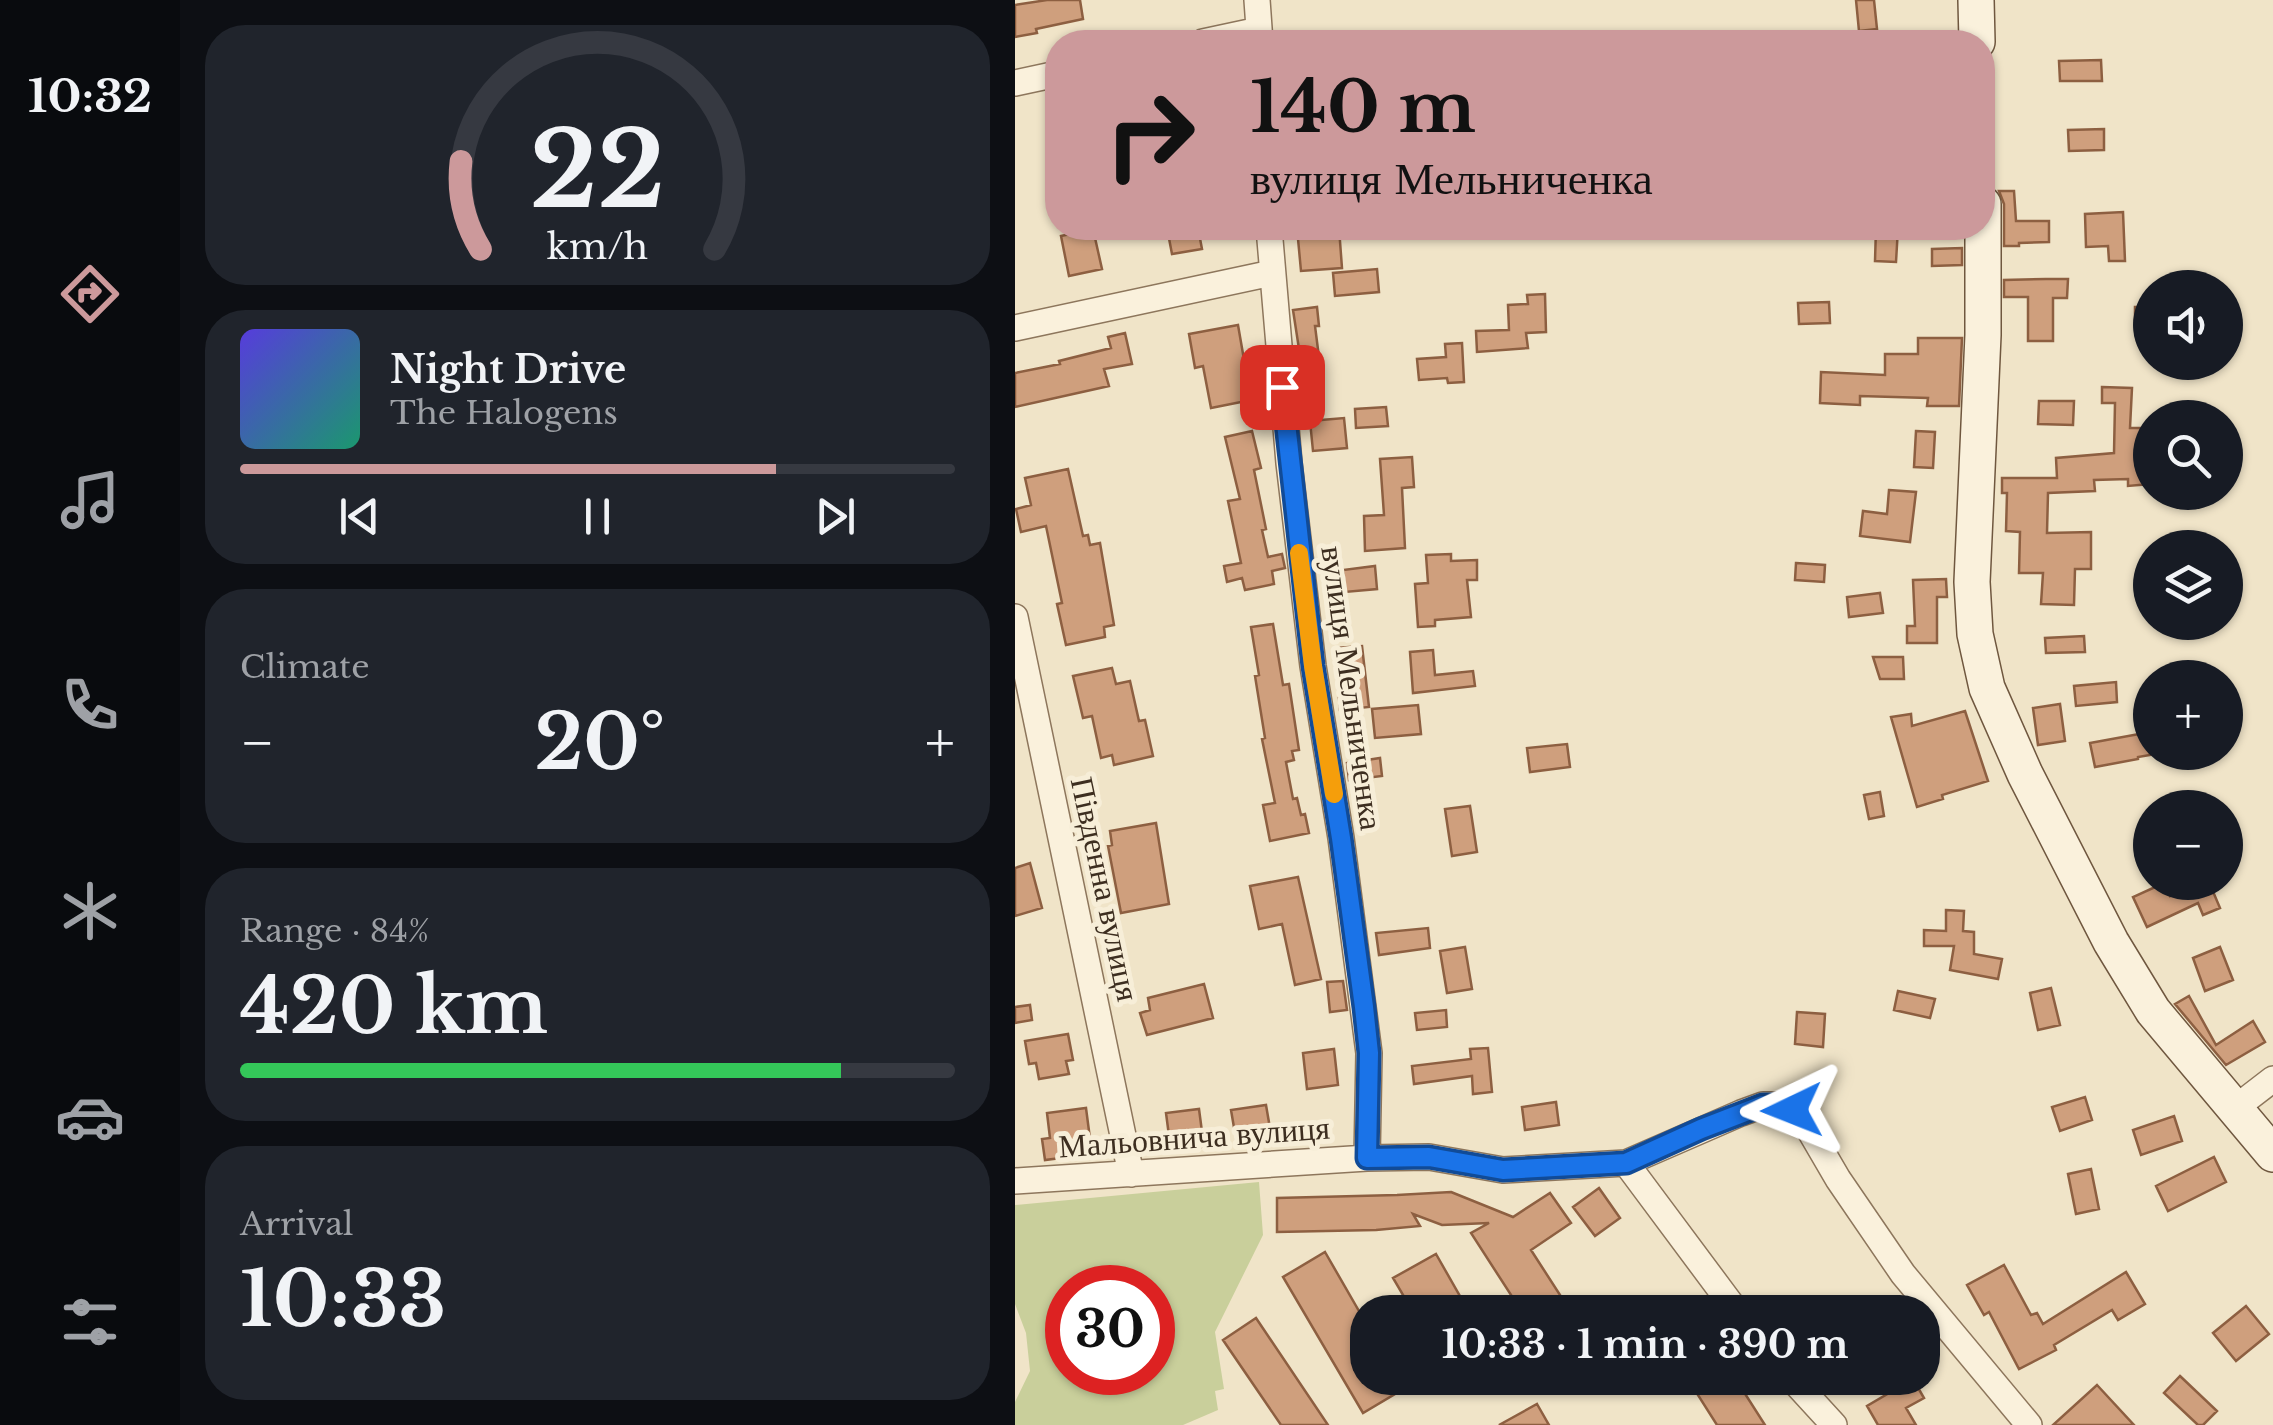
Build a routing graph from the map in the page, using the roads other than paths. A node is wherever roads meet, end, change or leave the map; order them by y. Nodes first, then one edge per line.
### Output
1 (1257, 0) edge
2 (1976, 0) edge
3 (1259, 30) edge
4 (1977, 30) edge
5 (1045, 77) edge
6 (1015, 83) edge
7 (1270, 240) edge
8 (1983, 240) edge
9 (1271, 272) junction
10 (1015, 328) edge
11 (1015, 617) edge
12 (2273, 1079) edge
13 (2234, 1108) junction
14 (2273, 1154) edge
15 (1367, 1158) junction
16 (1626, 1163) junction
17 (1131, 1174) junction
18 (1015, 1180) edge
19 (1724, 1295) edge
20 (1807, 1395) edge
21 (1834, 1425) edge
22 (2029, 1425) edge

1 - 3 street
2 - 4 street
5 - 6 street
7 - 9 street, вулиця Мельниченка
8 - 13 street
9 - 10 street
9 - 15 street, вулиця Мельниченка
11 - 17 street, Південна вулиця
12 - 13 street
13 - 14 street
15 - 16 street, Мальовнича вулиця
15 - 17 street, Мальовнича вулиця
16 - 19 street
16 - 22 street, Мальовнича вулиця
17 - 18 street, Мальовнича вулиця
20 - 21 street

